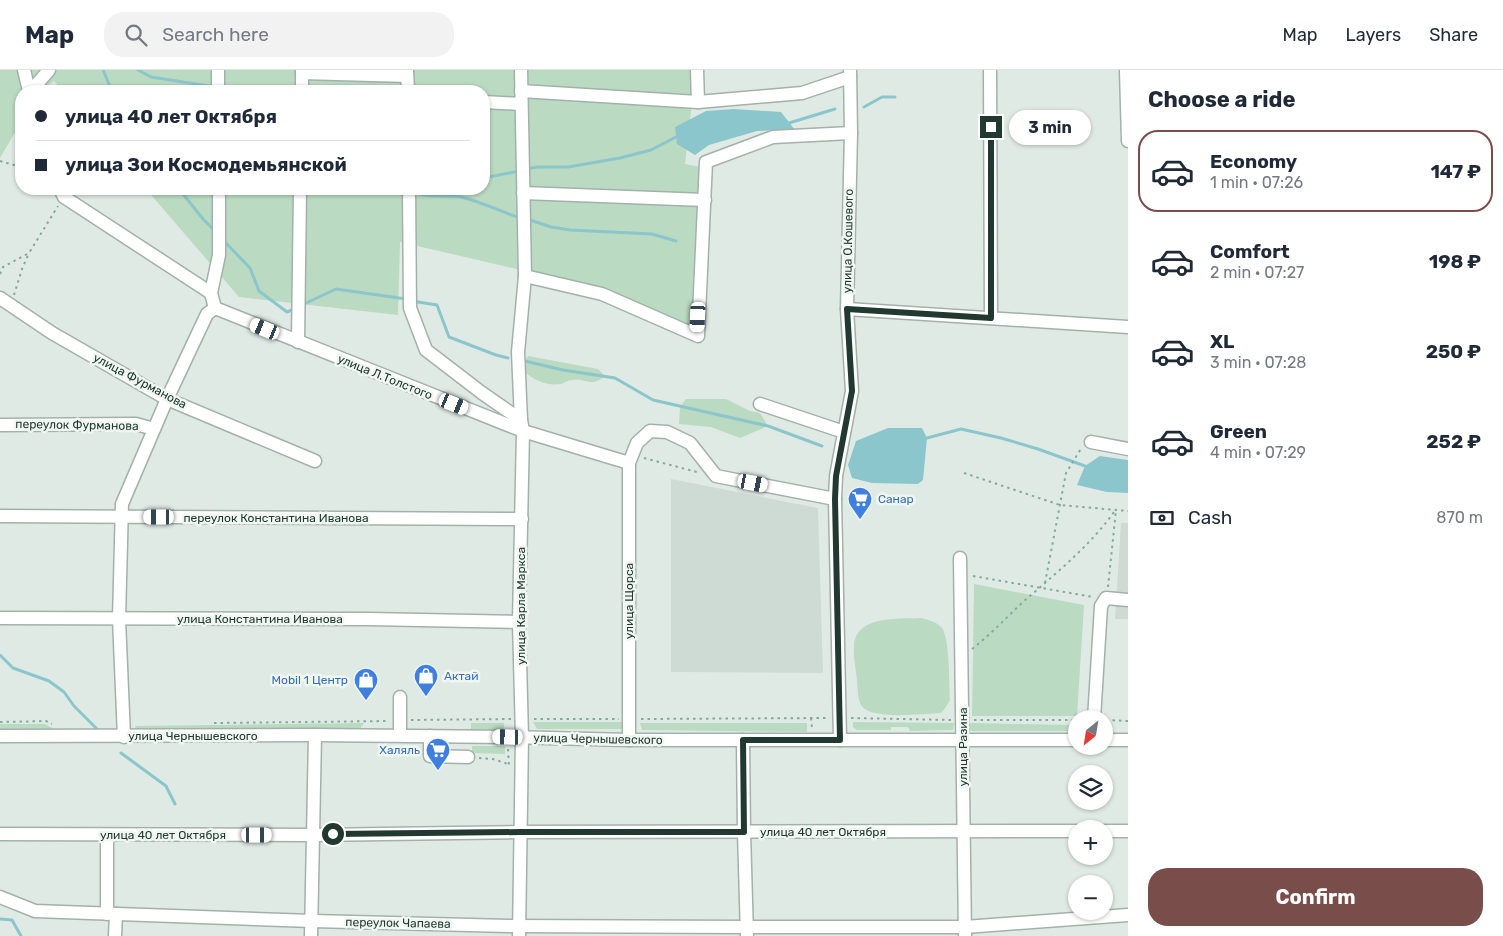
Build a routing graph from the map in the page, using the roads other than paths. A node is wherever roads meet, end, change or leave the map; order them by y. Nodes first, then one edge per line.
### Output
1 (24, 70) edge
2 (49, 70) edge
3 (218, 70) edge
4 (521, 70) edge
5 (697, 70) edge
6 (990, 70) edge
7 (1126, 70) edge
8 (302, 72) edge
9 (407, 73) edge
10 (850, 73) edge
11 (28, 85) edge
12 (35, 85) edge
13 (218, 85) edge
14 (302, 85) edge
15 (521, 91) junction
16 (490, 102) edge
17 (698, 102) junction
18 (521, 104) junction
19 (851, 133) junction
20 (1128, 142) edge
21 (523, 193) junction
22 (65, 195) edge
23 (219, 195) edge
24 (300, 195) edge
25 (409, 195) edge
26 (704, 200) junction
27 (525, 276) junction
28 (211, 293) junction
29 (0, 298) edge
30 (215, 308) junction
31 (847, 309) junction
32 (991, 318) junction
33 (1128, 327) edge
34 (298, 342) junction
35 (167, 399) junction
36 (760, 404) dead end
37 (0, 425) edge
38 (522, 426) junction
39 (154, 429) junction
40 (844, 432) junction
41 (1091, 442) road end
42 (1128, 449) edge
43 (630, 459) junction
44 (315, 461) dead end
45 (835, 499) junction
46 (0, 516) edge
47 (121, 517) junction
48 (522, 520) junction
49 (960, 558) dead end
50 (1128, 600) edge
51 (0, 618) edge
52 (119, 619) junction
53 (520, 622) junction
54 (400, 698) dead end
55 (1095, 710) edge
56 (316, 735) junction
57 (0, 736) edge
58 (124, 736) junction
59 (400, 736) junction
60 (430, 736) junction
61 (522, 737) junction
62 (629, 740) junction
63 (743, 740) junction
64 (840, 740) junction
65 (963, 740) junction
66 (1068, 740) edge
67 (1113, 740) edge
68 (1128, 740) edge
69 (468, 757) road end
70 (1068, 831) edge
71 (1113, 831) edge
72 (1128, 831) edge
73 (521, 832) junction
74 (744, 832) junction
75 (963, 832) junction
76 (0, 834) edge
77 (107, 834) junction
78 (313, 835) junction
79 (0, 897) edge
80 (112, 914) junction
81 (1128, 915) edge
82 (312, 921) junction
83 (519, 931) edge
84 (747, 931) edge
85 (965, 931) edge
86 (115, 936) edge
87 (311, 936) edge

1 - 11 street
2 - 12 street
3 - 13 street
4 - 15 street, улица Карла Маркса
5 - 17 street
6 - 32 street
7 - 20 street
8 - 9 street
8 - 14 street
10 - 17 street
10 - 19 street, улица О.Кошевого
15 - 17 street
15 - 18 street, улица Карла Маркса
16 - 18 street
18 - 21 street, улица Карла Маркса
19 - 26 street
19 - 31 street, улица О.Кошевого
21 - 26 street
21 - 27 street, улица Карла Маркса
22 - 28 street
23 - 28 street
24 - 34 street
25 - 38 street
26 - 27 street
27 - 38 street, улица Карла Маркса
28 - 30 street
29 - 35 street, улица Фурманова
30 - 34 street, улица Л.Толстого
30 - 35 street
31 - 32 street
31 - 40 street, улица О.Кошевого
32 - 33 street
34 - 38 street, улица Л.Толстого
35 - 39 street
35 - 44 street, улица Фурманова
36 - 40 street
37 - 39 street, переулок Фурманова
38 - 43 street, улица Л.Толстого
38 - 48 street, улица Карла Маркса
39 - 47 street
40 - 45 street, улица О.Кошевого
41 - 42 street
43 - 45 street
43 - 62 street, улица Щорса
45 - 64 street, улица О.Кошевого
46 - 47 street, переулок Константина Иванова
47 - 48 street, переулок Константина Иванова
47 - 52 street
48 - 53 street, улица Карла Маркса
49 - 65 street, улица Разина
50 - 55 street
51 - 52 street, улица Константина Иванова
52 - 53 street, улица Константина Иванова
52 - 58 street
53 - 61 street, улица Карла Маркса
54 - 59 street
56 - 58 street, улица Чернышевского
56 - 59 street, улица Чернышевского
56 - 78 street
57 - 58 street, улица Чернышевского
59 - 60 street, улица Чернышевского
60 - 61 street, улица Чернышевского
60 - 69 street
61 - 62 street, улица Чернышевского
61 - 73 street, улица Карла Маркса
62 - 63 street, улица Чернышевского
63 - 64 street, улица Чернышевского
63 - 74 street
64 - 65 street, улица Чернышевского
65 - 66 street, улица Чернышевского
65 - 75 street, улица Разина
67 - 68 street
70 - 75 street, улица 40 лет Октября
71 - 72 street
73 - 74 street, улица 40 лет Октября
73 - 78 street, улица 40 лет Октября
73 - 83 street, улица Карла Маркса
74 - 75 street, улица 40 лет Октября
74 - 84 street
75 - 85 street, улица Разина
76 - 77 street, улица 40 лет Октября
77 - 78 street, улица 40 лет Октября
77 - 80 street
78 - 82 street
79 - 80 street, переулок Чапаева
80 - 82 street, переулок Чапаева
80 - 86 street
81 - 85 street, переулок Чапаева
82 - 83 street, переулок Чапаева
82 - 87 street
83 - 84 street, переулок Чапаева
84 - 85 street, переулок Чапаева

